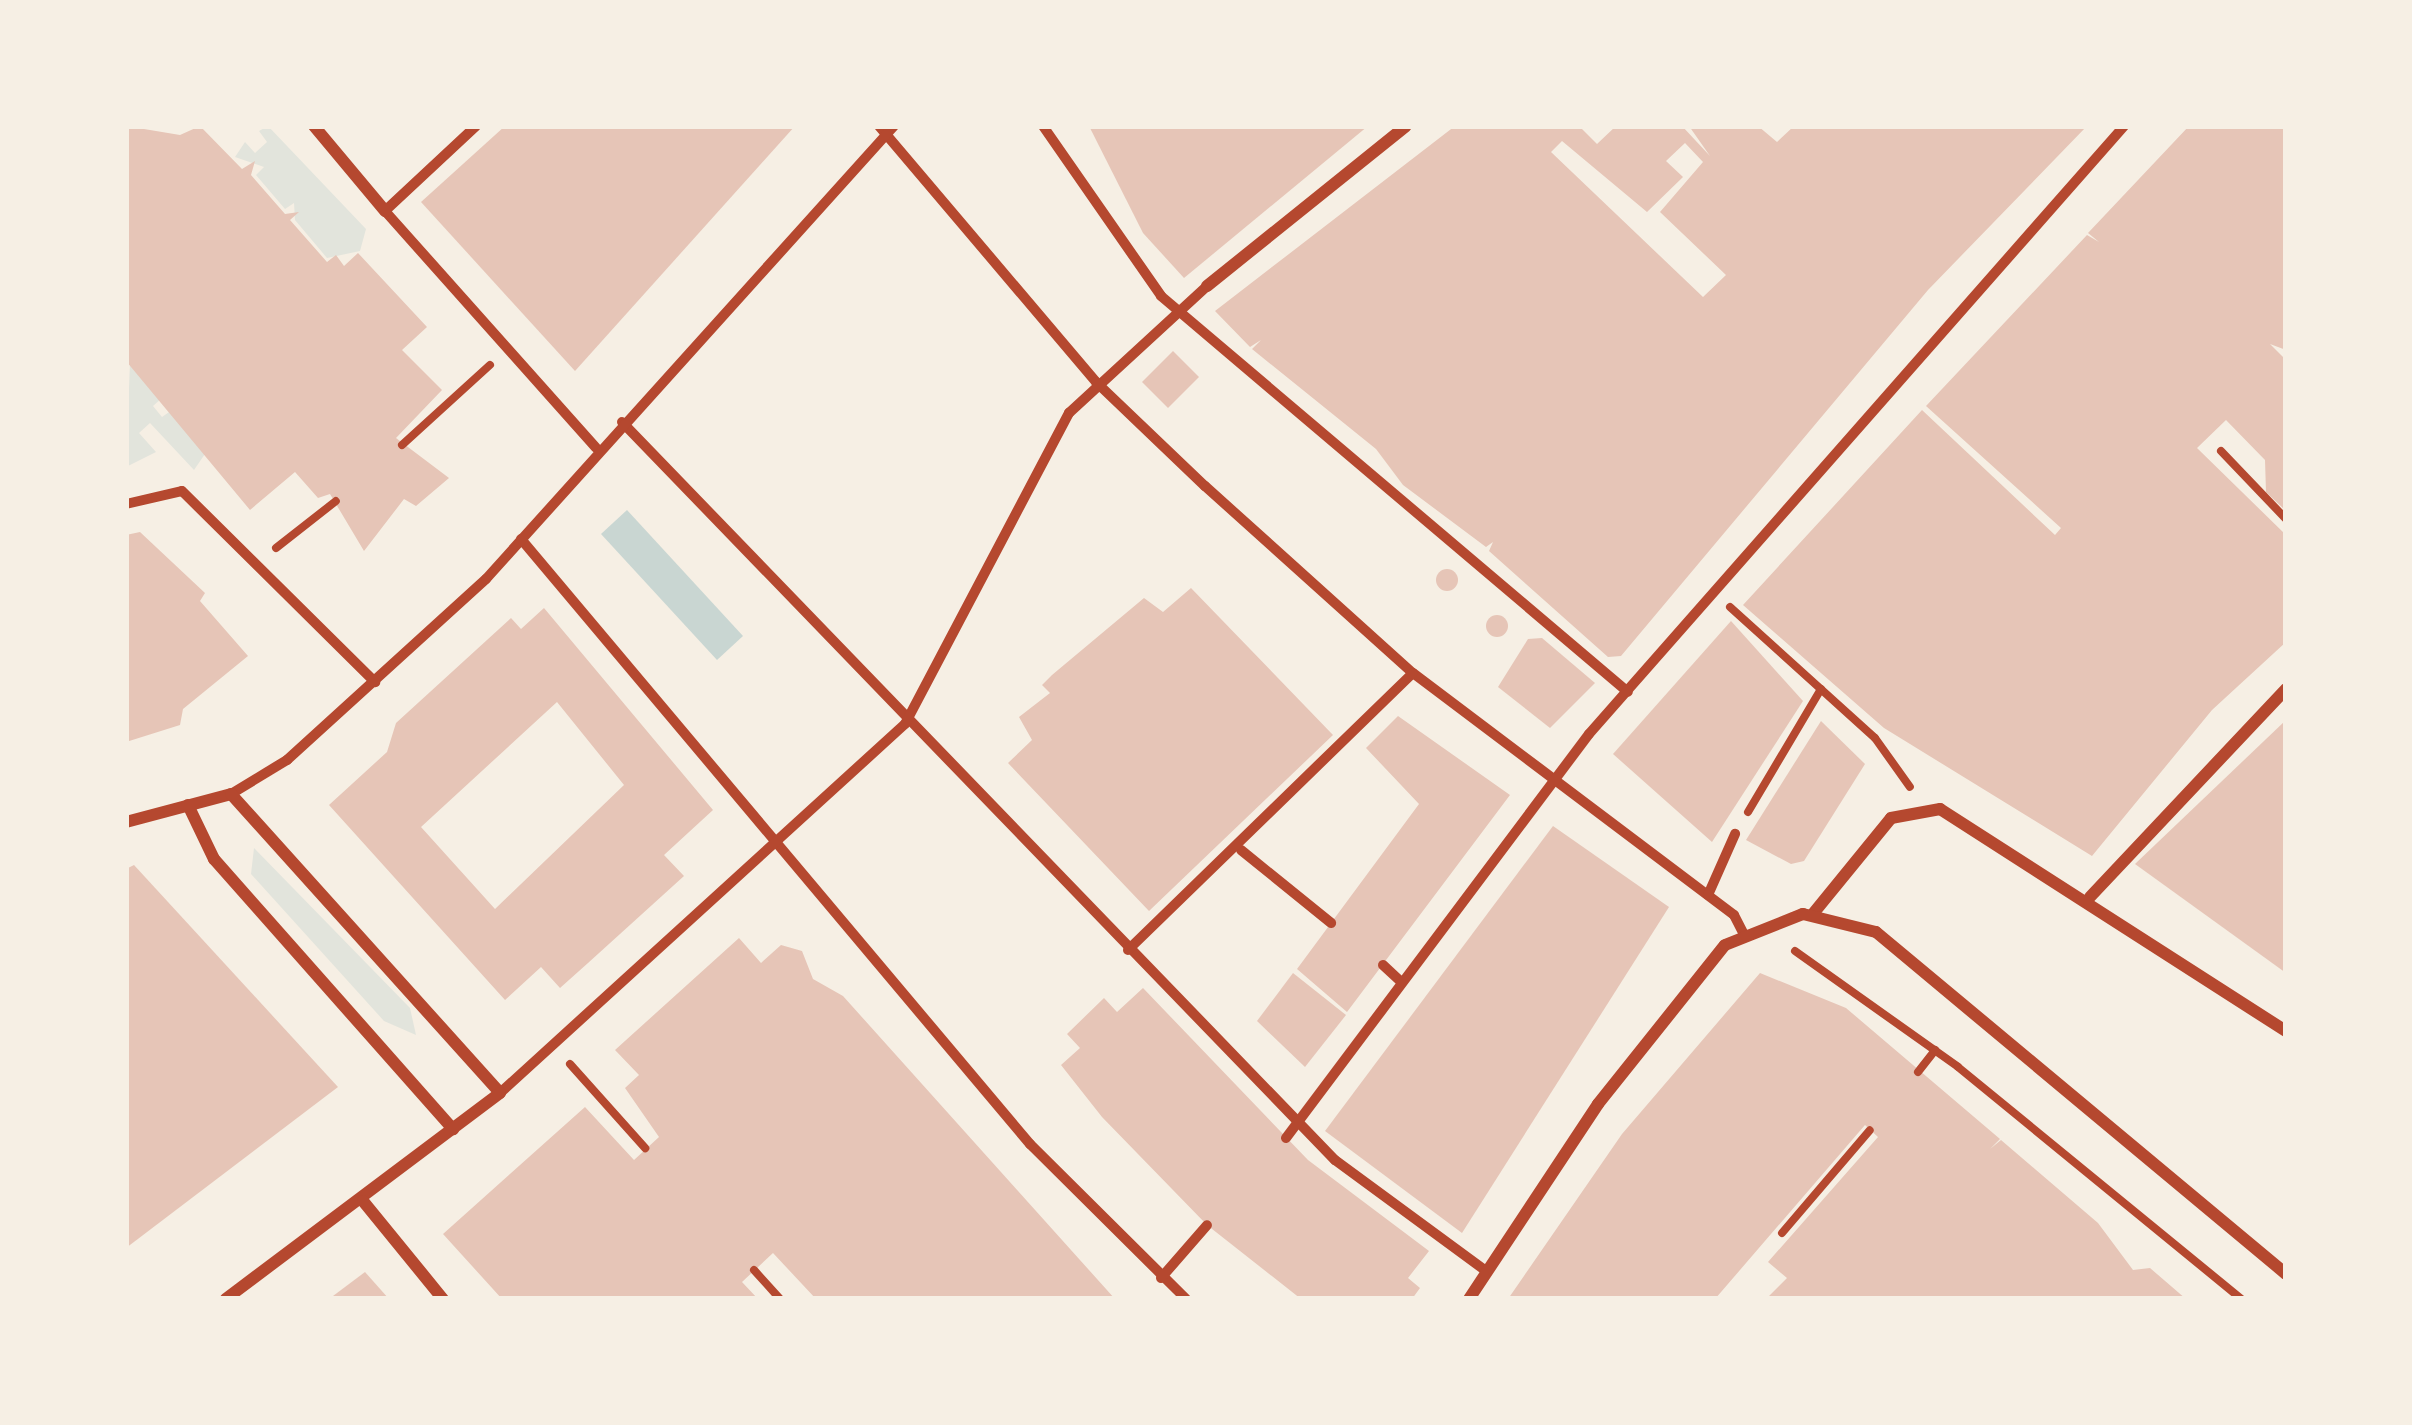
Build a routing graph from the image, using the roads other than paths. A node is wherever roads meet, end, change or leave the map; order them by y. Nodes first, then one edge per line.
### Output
1 (314, 126) edge
2 (476, 126) edge
3 (894, 126) edge
4 (1042, 126) edge
5 (1406, 126) edge
6 (2124, 126) edge
7 (882, 131) edge
8 (385, 211) junction
9 (1207, 286) joint
10 (1177, 311) junction
11 (1096, 382) junction
12 (622, 422) junction
13 (596, 448) junction
14 (126, 504) edge
15 (521, 539) junction
16 (1413, 673) junction
17 (375, 682) junction
18 (2286, 689) edge
19 (1628, 692) junction
20 (905, 724) junction
21 (1555, 777) junction
22 (231, 794) junction
23 (188, 806) junction
24 (126, 822) edge
25 (1735, 834) road end
26 (773, 845) junction
27 (1241, 850) junction
28 (1708, 895) junction
29 (2090, 897) junction
30 (1812, 915) junction
31 (1331, 923) dead end
32 (1743, 933) junction
33 (1128, 950) junction
34 (1383, 965) dead end
35 (1400, 981) junction
36 (2286, 1031) edge
37 (500, 1093) junction
38 (1299, 1123) junction
39 (453, 1129) junction
40 (1286, 1138) dead end
41 (363, 1201) junction
42 (1207, 1225) dead end
43 (1486, 1271) junction
44 (2286, 1274) edge
45 (1161, 1278) junction
46 (226, 1299) edge
47 (443, 1299) edge
48 (1186, 1299) edge
49 (1469, 1299) edge

1 - 8 street
2 - 8 street
3 - 7 street
4 - 10 street
5 - 9 street
6 - 19 street
7 - 11 street
7 - 12 street
8 - 13 street
9 - 10 street
10 - 11 street
10 - 19 street
11 - 16 street
11 - 20 street
12 - 13 street
12 - 20 street
13 - 15 street
14 - 17 street
15 - 17 street
15 - 26 street
16 - 21 street
16 - 27 street
17 - 22 street
18 - 29 street
19 - 21 street
20 - 26 street
20 - 33 street
21 - 28 street
21 - 35 street
22 - 23 street
22 - 37 street
23 - 24 street
23 - 39 street
25 - 28 street
26 - 37 street
26 - 45 street
27 - 31 street
27 - 33 street
28 - 32 street
29 - 30 street
29 - 36 street
30 - 32 street
30 - 44 street
32 - 43 street
33 - 38 street
34 - 35 street
35 - 38 street
37 - 39 street
38 - 40 street
38 - 43 street
39 - 41 street
41 - 46 street
41 - 47 street
42 - 45 street
43 - 49 street
45 - 48 street

